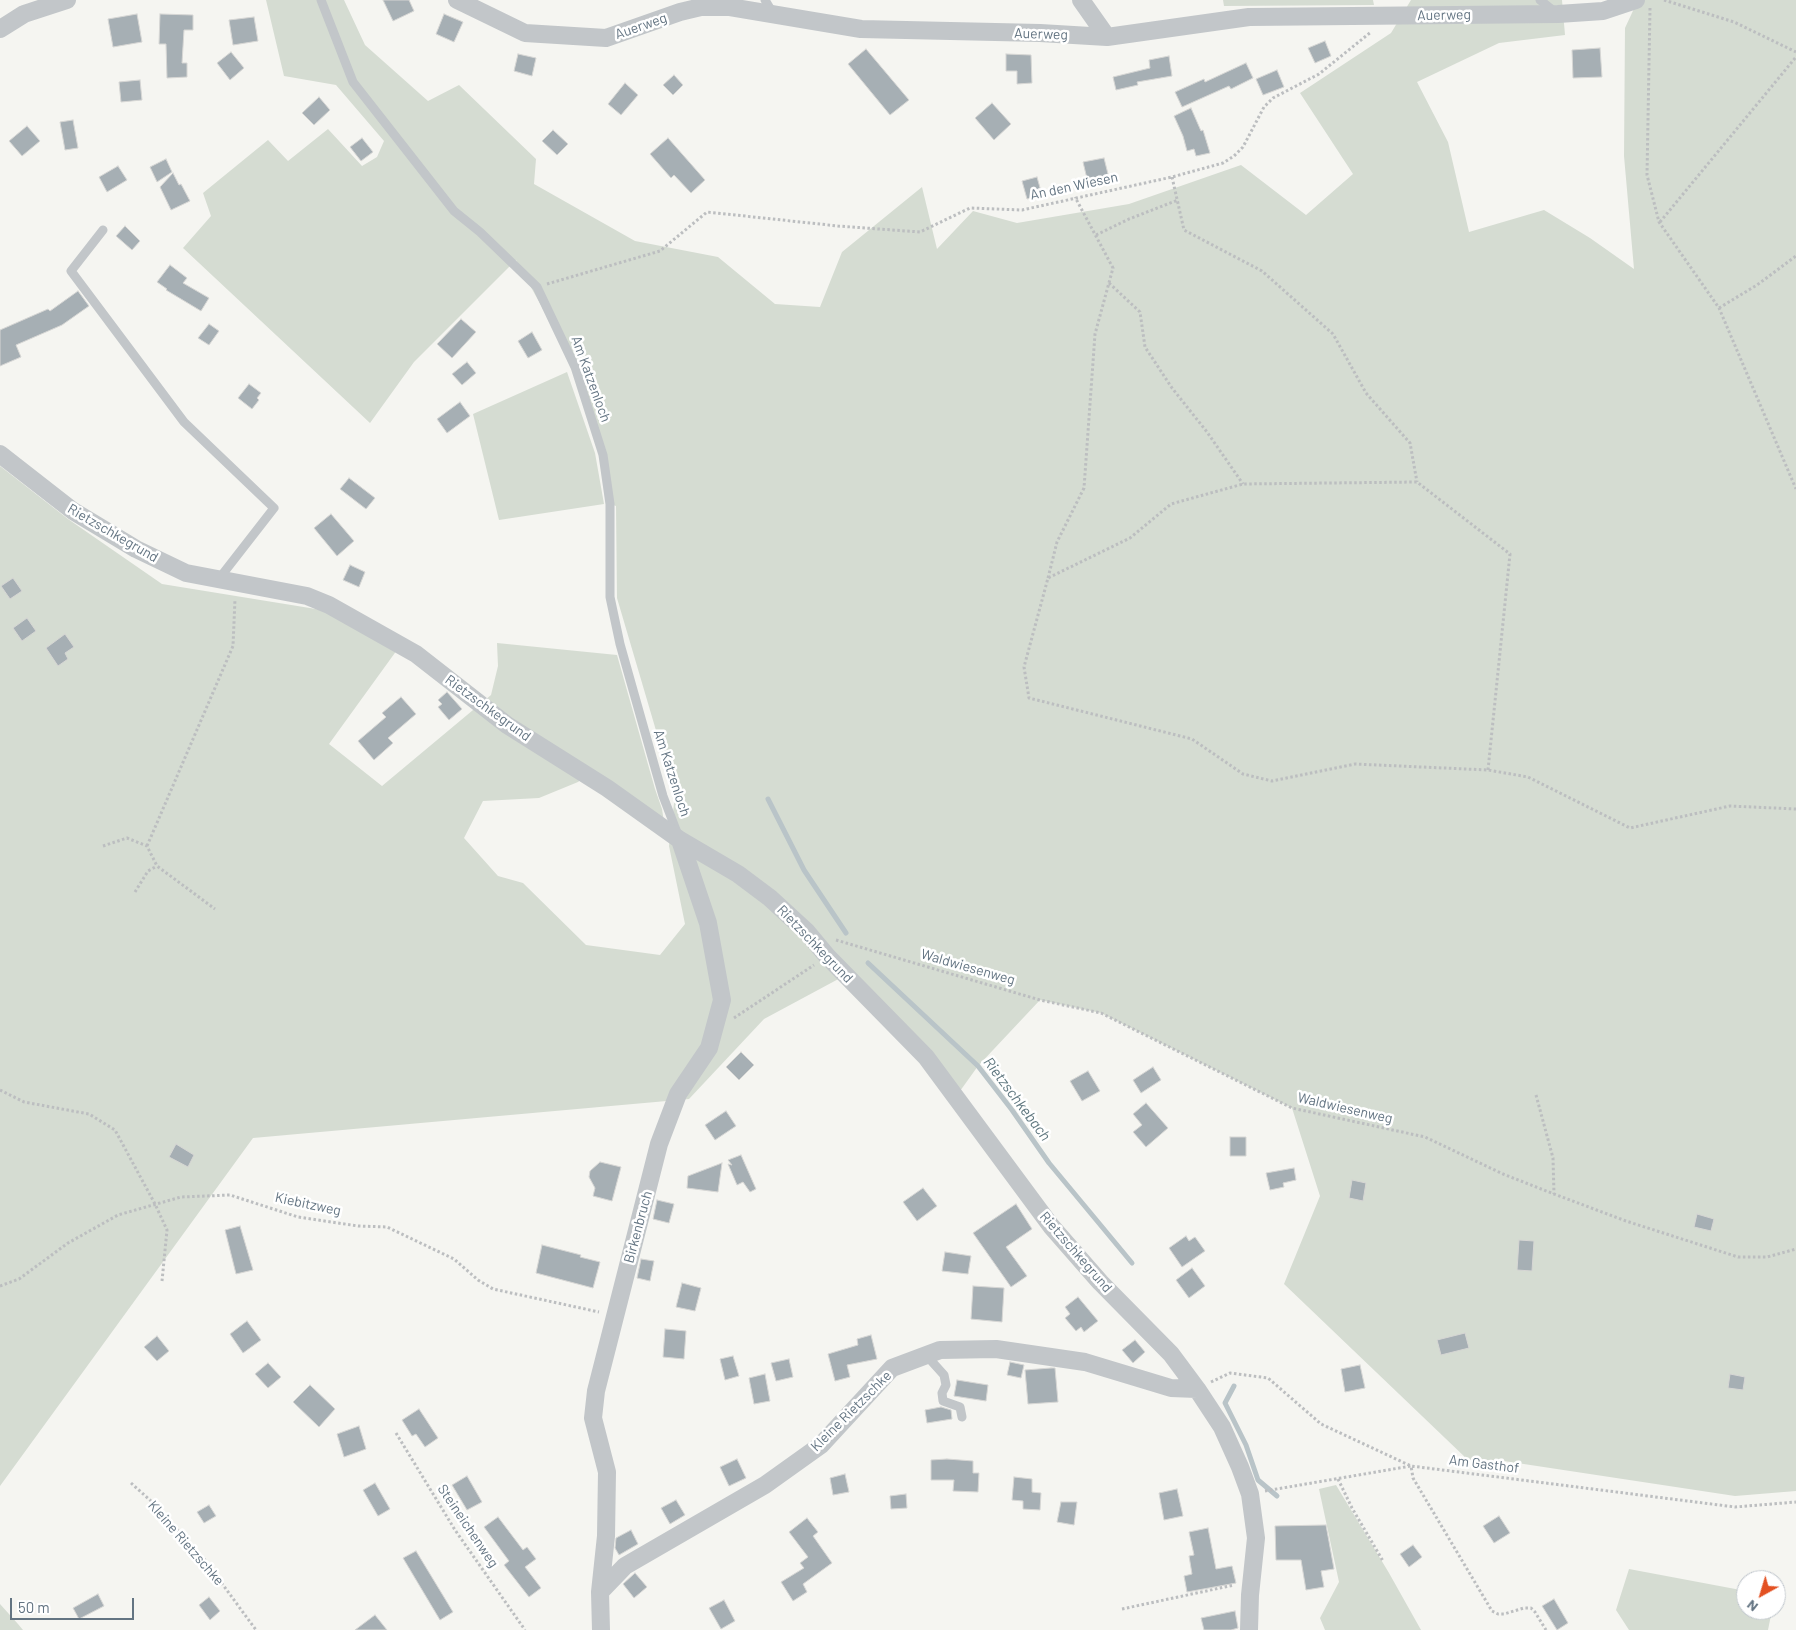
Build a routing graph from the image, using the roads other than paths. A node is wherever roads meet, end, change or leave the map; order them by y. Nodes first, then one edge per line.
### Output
1 (67, 0) edge
2 (321, 0) edge
3 (457, 0) edge
4 (1081, 0) edge
5 (1540, 0) edge
6 (1636, 0) edge
7 (707, 4) edge
8 (770, 7) edge
9 (1558, 14) junction
10 (0, 29) edge
11 (1108, 37) junction
12 (103, 230) dead end
13 (0, 454) edge
14 (218, 580) junction
15 (680, 840) junction
16 (926, 1355) junction
17 (1197, 1389) junction
18 (962, 1417) dead end
19 (600, 1592) junction
20 (602, 1630) edge
21 (1249, 1630) edge

1 - 10 street
2 - 15 lane, Am Katzenloch
3 - 7 street, Auerweg
4 - 11 street
5 - 9 lane
6 - 9 street, Auerweg
7 - 8 street, Auerweg
8 - 11 street, Auerweg
9 - 11 street, Auerweg
12 - 14 lane
13 - 14 street, Rietzschkegrund
14 - 15 street, Rietzschkegrund
15 - 17 street, Rietzschkegrund
15 - 19 street, Birkenbruch
16 - 17 street, Kleine Rietzschke
16 - 18 lane
16 - 19 street, Kleine Rietzschke
17 - 21 street, Rietzschkegrund
19 - 20 street, Birkenbruch

